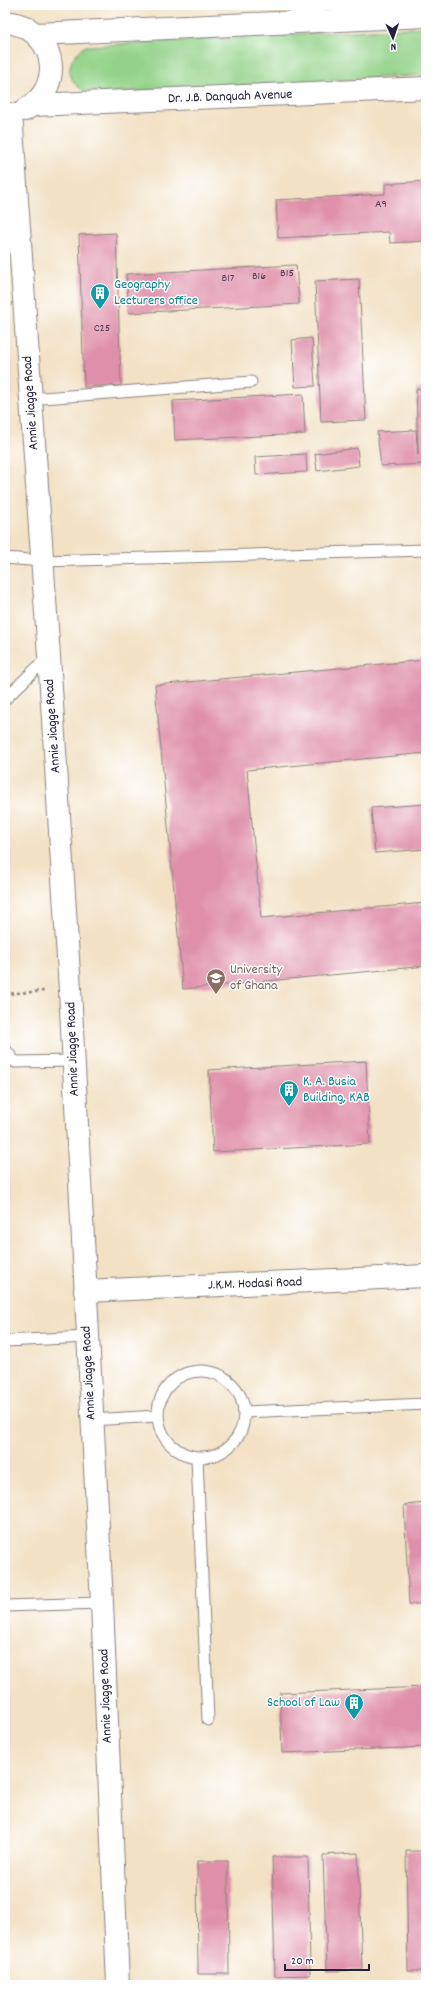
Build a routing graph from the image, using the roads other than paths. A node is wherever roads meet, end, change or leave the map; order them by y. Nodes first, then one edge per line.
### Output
1 (6, 16) edge
2 (426, 16) edge
3 (36, 34) junction
4 (426, 88) edge
5 (34, 105) junction
6 (8, 114) edge
7 (251, 382) dead end
8 (30, 399) junction
9 (426, 550) edge
10 (5, 558) edge
11 (42, 561) junction
12 (49, 656) junction
13 (5, 699) edge
14 (5, 1049) edge
15 (73, 1061) junction
16 (426, 1276) edge
17 (85, 1291) junction
18 (87, 1337) junction
19 (5, 1341) edge
20 (426, 1404) edge
21 (244, 1412) junction
22 (157, 1416) junction
23 (92, 1420) junction
24 (197, 1458) junction
25 (102, 1603) junction
26 (5, 1606) edge
27 (208, 1720) dead end
28 (118, 1985) edge

1 - 3 street
2 - 3 street
3 - 5 street
4 - 5 street, Dr. J.B. Danquah Avenue
5 - 6 street
6 - 8 street, Annie Jiagge Road
7 - 8 lane
8 - 11 street, Annie Jiagge Road
9 - 11 lane
10 - 11 lane
11 - 12 street, Annie Jiagge Road
12 - 13 lane
12 - 15 street, Annie Jiagge Road
14 - 15 lane
15 - 17 street, Annie Jiagge Road
16 - 17 street, J.K.M. Hodasi Road
17 - 18 street, Annie Jiagge Road
18 - 19 lane
18 - 23 street, Annie Jiagge Road
20 - 21 lane
21 - 22 lane
21 - 24 lane
22 - 23 lane
22 - 24 lane
23 - 25 street, Annie Jiagge Road
24 - 27 lane
25 - 26 lane
25 - 28 street, Annie Jiagge Road

